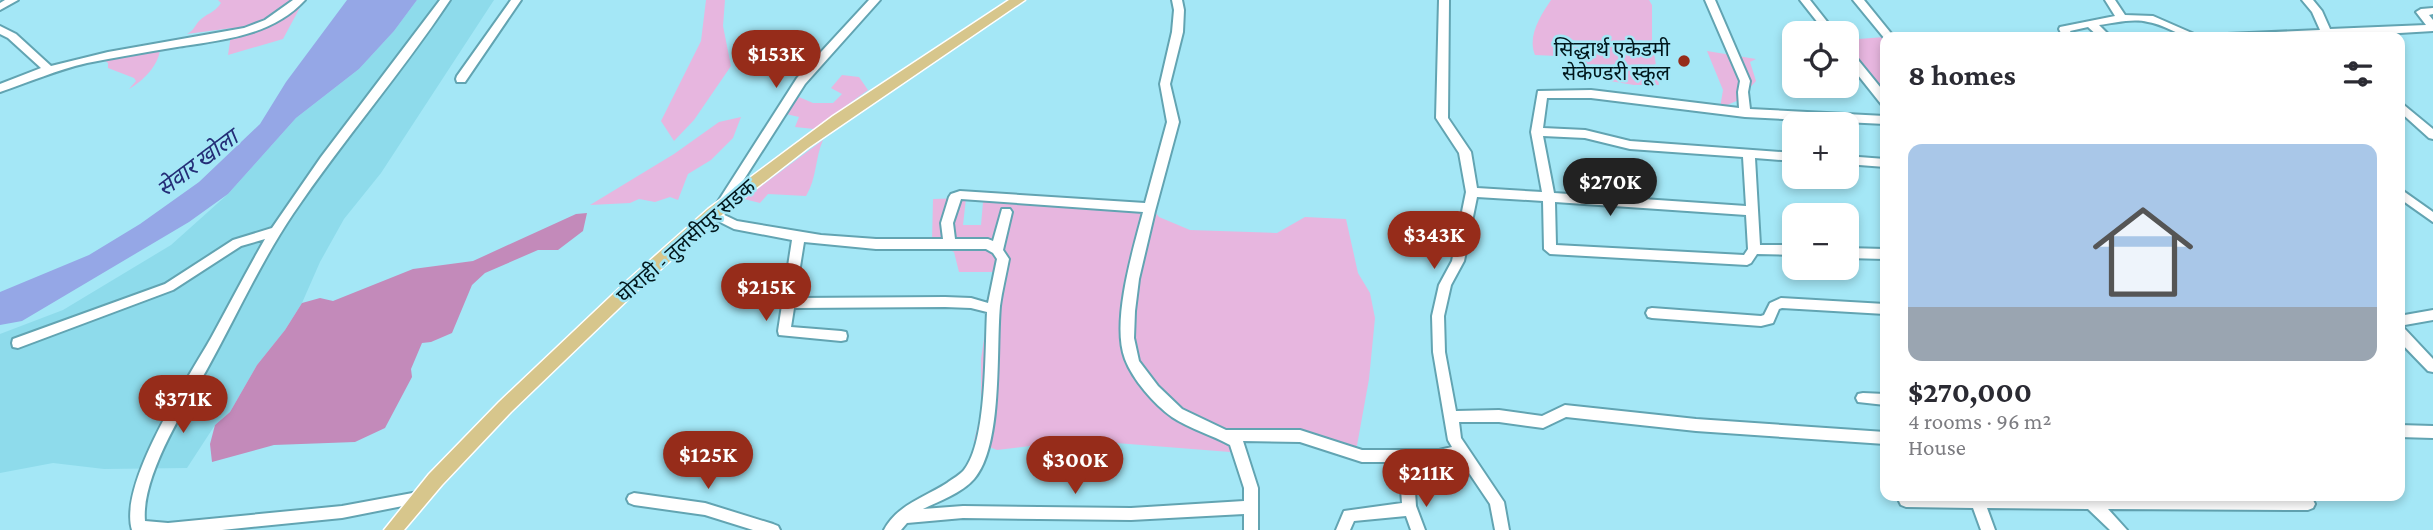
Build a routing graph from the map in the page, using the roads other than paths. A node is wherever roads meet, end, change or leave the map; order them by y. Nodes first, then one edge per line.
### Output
1 (13, 0) edge
2 (300, 0) edge
3 (445, 0) edge
4 (516, 0) edge
5 (875, 0) edge
6 (1018, 0) edge
7 (1177, 0) edge
8 (1444, 0) edge
9 (1710, 0) edge
10 (1805, 0) edge
11 (1858, 0) edge
12 (2109, 0) edge
13 (2307, 0) edge
14 (0, 7) edge
15 (2433, 11) edge
16 (2122, 18) junction
17 (1822, 21) edge
18 (2090, 23) junction
19 (2433, 28) edge
20 (0, 29) edge
21 (1885, 32) edge
22 (2066, 32) edge
23 (2100, 32) edge
24 (2184, 32) edge
25 (2325, 32) edge
26 (2372, 32) edge
27 (47, 68) junction
28 (1859, 68) edge
29 (461, 79) dead end
30 (0, 88) edge
31 (1880, 95) edge
32 (2405, 110) edge
33 (1745, 113) junction
34 (1880, 120) edge
35 (1536, 132) junction
36 (2433, 135) edge
37 (1749, 155) junction
38 (1782, 156) edge
39 (1859, 161) edge
40 (1880, 163) edge
41 (1472, 192) junction
42 (1549, 197) junction
43 (2405, 197) edge
44 (1150, 208) junction
45 (1752, 211) junction
46 (1006, 212) dead end
47 (716, 213) junction
48 (2433, 218) edge
49 (277, 230) junction
50 (799, 235) junction
51 (949, 244) junction
52 (1754, 249) junction
53 (997, 250) junction
54 (1782, 250) edge
55 (1859, 253) edge
56 (1880, 254) edge
57 (790, 303) junction
58 (995, 309) junction
59 (1880, 309) edge
60 (1652, 313) dead end
61 (2433, 315) edge
62 (2405, 320) edge
63 (841, 336) dead end
64 (19, 343) dead end
65 (2405, 345) edge
66 (2433, 367) edge
67 (1863, 398) dead end
68 (1880, 400) edge
69 (1451, 416) junction
70 (2405, 431) edge
71 (2433, 432) edge
72 (1226, 435) junction
73 (1880, 438) edge
74 (1463, 452) junction
75 (1406, 456) junction
76 (418, 498) junction
77 (634, 499) dead end
78 (1906, 501) dead end
79 (2033, 501) edge
80 (2090, 501) edge
81 (2176, 501) edge
82 (1978, 503) junction
83 (2308, 504) dead end
84 (1409, 506) junction
85 (1250, 507) junction
86 (904, 517) junction
87 (393, 530) edge
88 (773, 530) edge
89 (891, 530) edge
90 (1251, 530) edge
91 (1343, 530) edge
92 (1418, 530) edge
93 (1502, 530) edge
94 (1988, 530) edge
95 (2120, 530) edge

1 - 14 street
2 - 27 street
3 - 49 street
4 - 29 street
5 - 47 street
6 - 47 main road, घोराही - तुलसीपुर सडक
7 - 44 street
8 - 41 street
9 - 33 street
10 - 17 street
11 - 21 street
12 - 16 street
13 - 25 street
15 - 19 street
16 - 18 street
16 - 24 street
18 - 22 street
18 - 23 street
19 - 26 street
20 - 27 street
27 - 30 street
28 - 31 street
32 - 36 street
33 - 34 street
33 - 35 street
35 - 37 street
35 - 42 street
37 - 38 street
37 - 45 street
39 - 40 street
41 - 42 street
41 - 69 street
42 - 45 street
42 - 52 street
43 - 48 street
44 - 51 street
44 - 72 street
45 - 52 street
46 - 53 street
47 - 50 street
47 - 76 main road, घोराही - तुलसीपुर सडक
49 - 64 street
49 - 76 street
50 - 51 street
50 - 57 street
51 - 53 street
52 - 54 street
53 - 58 street
55 - 56 street
57 - 58 street
57 - 63 street
58 - 86 street
59 - 60 street
61 - 62 street
65 - 66 street
67 - 68 street
69 - 73 street
69 - 74 street
70 - 71 street
72 - 75 street
72 - 85 street
74 - 75 street
74 - 93 street
75 - 84 street
76 - 87 main road, घोराही - तुलसीपुर सडक
77 - 88 street
78 - 82 street
79 - 82 street
80 - 95 street
81 - 83 street
82 - 94 street
84 - 91 street
84 - 92 street
85 - 86 street
85 - 90 street
86 - 89 street

